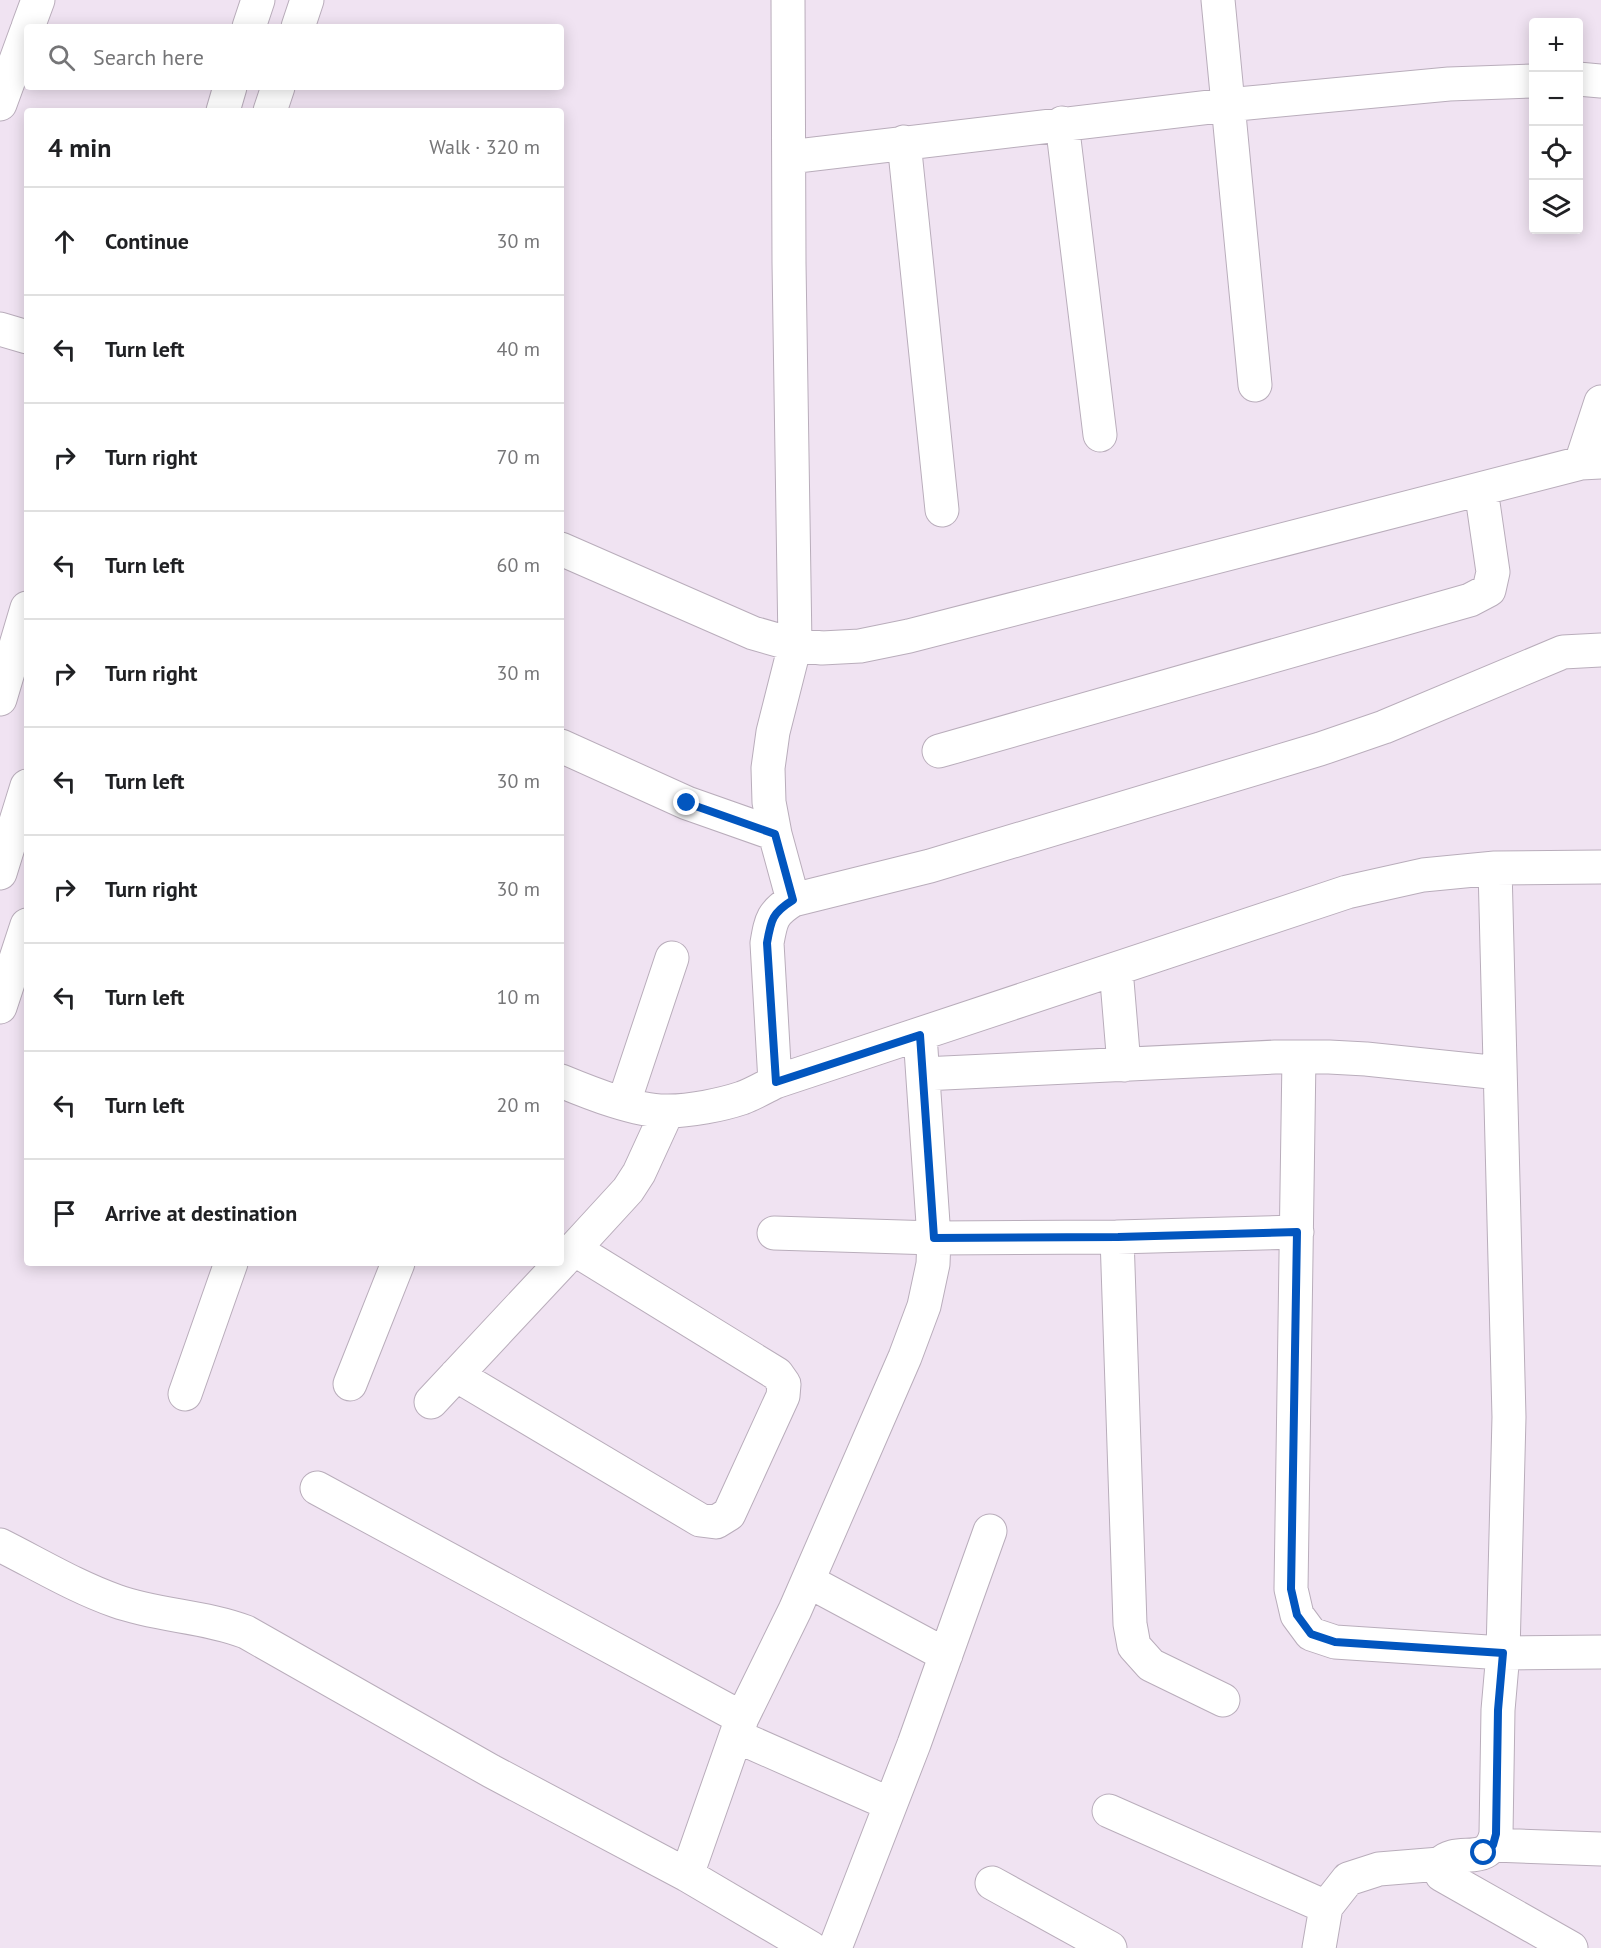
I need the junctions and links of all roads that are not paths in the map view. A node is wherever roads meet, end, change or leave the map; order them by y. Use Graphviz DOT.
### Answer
graph roads {
  1 [pos="38,0"];
  2 [pos="258,0"];
  3 [pos="307,0"];
  4 [pos="788,0"];
  5 [pos="1218,0"];
  6 [pos="29,24"];
  7 [pos="250,24"];
  8 [pos="299,24"];
  9 [pos="24,39"];
  10 [pos="1583,79"];
  11 [pos="1529,81"];
  12 [pos="1601,81"];
  13 [pos="229,90"];
  14 [pos="277,90"];
  15 [pos="0,104"];
  16 [pos="1227,105"];
  17 [pos="224,108"];
  18 [pos="271,108"];
  19 [pos="1062,123"];
  20 [pos="904,142"];
  21 [pos="789,157"];
  22 [pos="0,329"];
  23 [pos="24,336"];
  24 [pos="1255,385"];
  25 [pos="1601,402"];
  26 [pos="1100,435"];
  27 [pos="1591,462"];
  28 [pos="1480,489"];
  29 [pos="942,510"];
  30 [pos="564,550"];
  31 [pos="24,618"];
  32 [pos="795,645"];
  33 [pos="1601,650"];
  34 [pos="0,699"];
  35 [pos="564,747"];
  36 [pos="939,751"];
  37 [pos="24,796"];
  38 [pos="775,834"];
  39 [pos="1601,867"];
  40 [pos="1495,868"];
  41 [pos="0,873"];
  42 [pos="793,900"];
  43 [pos="24,935"];
  44 [pos="672,958"];
  45 [pos="1116,969"];
  46 [pos="0,1007"];
  47 [pos="920,1035"];
  48 [pos="1299,1057"];
  49 [pos="1124,1065"];
  50 [pos="1500,1073"];
  51 [pos="923,1074"];
  52 [pos="564,1082"];
  53 [pos="776,1082"];
  54 [pos="624,1102"];
  55 [pos="668,1112"];
  56 [pos="1297,1232"];
  57 [pos="774,1233"];
  58 [pos="1118,1237"];
  59 [pos="934,1238"];
  60 [pos="565,1258"];
  61 [pos="230,1266"];
  62 [pos="397,1266"];
  63 [pos="558,1266"];
  64 [pos="456,1375"];
  65 [pos="350,1384"];
  66 [pos="185,1394"];
  67 [pos="431,1402"];
  68 [pos="317,1488"];
  69 [pos="990,1530"];
  70 [pos="0,1545"];
  71 [pos="808,1581"];
  72 [pos="1601,1652"];
  73 [pos="1503,1653"];
  74 [pos="946,1655"];
  75 [pos="1223,1700"];
  76 [pos="739,1727"];
  77 [pos="890,1804"];
  78 [pos="1109,1810"];
  79 [pos="1493,1845"];
  80 [pos="1601,1849"];
  81 [pos="1440,1864"];
  82 [pos="687,1875"];
  83 [pos="992,1883"];
  84 [pos="1326,1907"];
  85 [pos="811,1948"];
  86 [pos="835,1948"];
  87 [pos="1110,1948"];
  88 [pos="1319,1948"];
  89 [pos="1571,1948"];
  1 -- 6 [label="street"];
  2 -- 7 [label="street"];
  3 -- 8 [label="street"];
  4 -- 21 [label="street"];
  5 -- 16 [label="street"];
  9 -- 15 [label="street"];
  10 -- 12 [label="street"];
  11 -- 16 [label="street"];
  13 -- 17 [label="street"];
  14 -- 18 [label="street"];
  16 -- 19 [label="street"];
  16 -- 24 [label="street"];
  19 -- 20 [label="street"];
  19 -- 26 [label="street"];
  20 -- 21 [label="street"];
  20 -- 29 [label="street"];
  21 -- 32 [label="street"];
  22 -- 23 [label="street"];
  25 -- 27 [label="street"];
  27 -- 28 [label="street"];
  28 -- 32 [label="street"];
  28 -- 36 [label="street"];
  30 -- 32 [label="street"];
  31 -- 34 [label="street"];
  32 -- 38 [label="street"];
  33 -- 42 [label="street"];
  35 -- 38 [label="street"];
  37 -- 41 [label="street"];
  38 -- 42 [label="street"];
  39 -- 40 [label="street"];
  40 -- 45 [label="street"];
  40 -- 50 [label="street"];
  42 -- 53 [label="street"];
  43 -- 46 [label="street"];
  44 -- 54 [label="street"];
  45 -- 47 [label="street"];
  45 -- 49 [label="street"];
  47 -- 51 [label="street"];
  47 -- 53 [label="street"];
  48 -- 49 [label="street"];
  48 -- 50 [label="street"];
  48 -- 56 [label="street"];
  49 -- 51 [label="street"];
  50 -- 73 [label="street"];
  51 -- 59 [label="street"];
  52 -- 54 [label="street"];
  53 -- 55 [label="street"];
  54 -- 55 [label="street"];
  55 -- 60 [label="street"];
  56 -- 58 [label="street"];
  56 -- 73 [label="street"];
  57 -- 59 [label="street"];
  58 -- 59 [label="street"];
  58 -- 75 [label="street"];
  59 -- 71 [label="street"];
  60 -- 64 [label="street"];
  61 -- 66 [label="street"];
  62 -- 65 [label="street"];
  63 -- 64 [label="street"];
  64 -- 67 [label="street"];
  68 -- 76 [label="street"];
  69 -- 74 [label="street"];
  70 -- 82 [label="street"];
  71 -- 74 [label="street"];
  71 -- 76 [label="street"];
  72 -- 73 [label="street"];
  73 -- 79 [label="street"];
  74 -- 77 [label="street"];
  76 -- 77 [label="street"];
  76 -- 82 [label="street"];
  77 -- 86 [label="street"];
  78 -- 84 [label="street"];
  79 -- 80 [label="street"];
  79 -- 81 [label="street"];
  81 -- 84 [label="street"];
  81 -- 89 [label="street"];
  82 -- 85 [label="street"];
  83 -- 87 [label="street"];
  84 -- 88 [label="street"];
}
